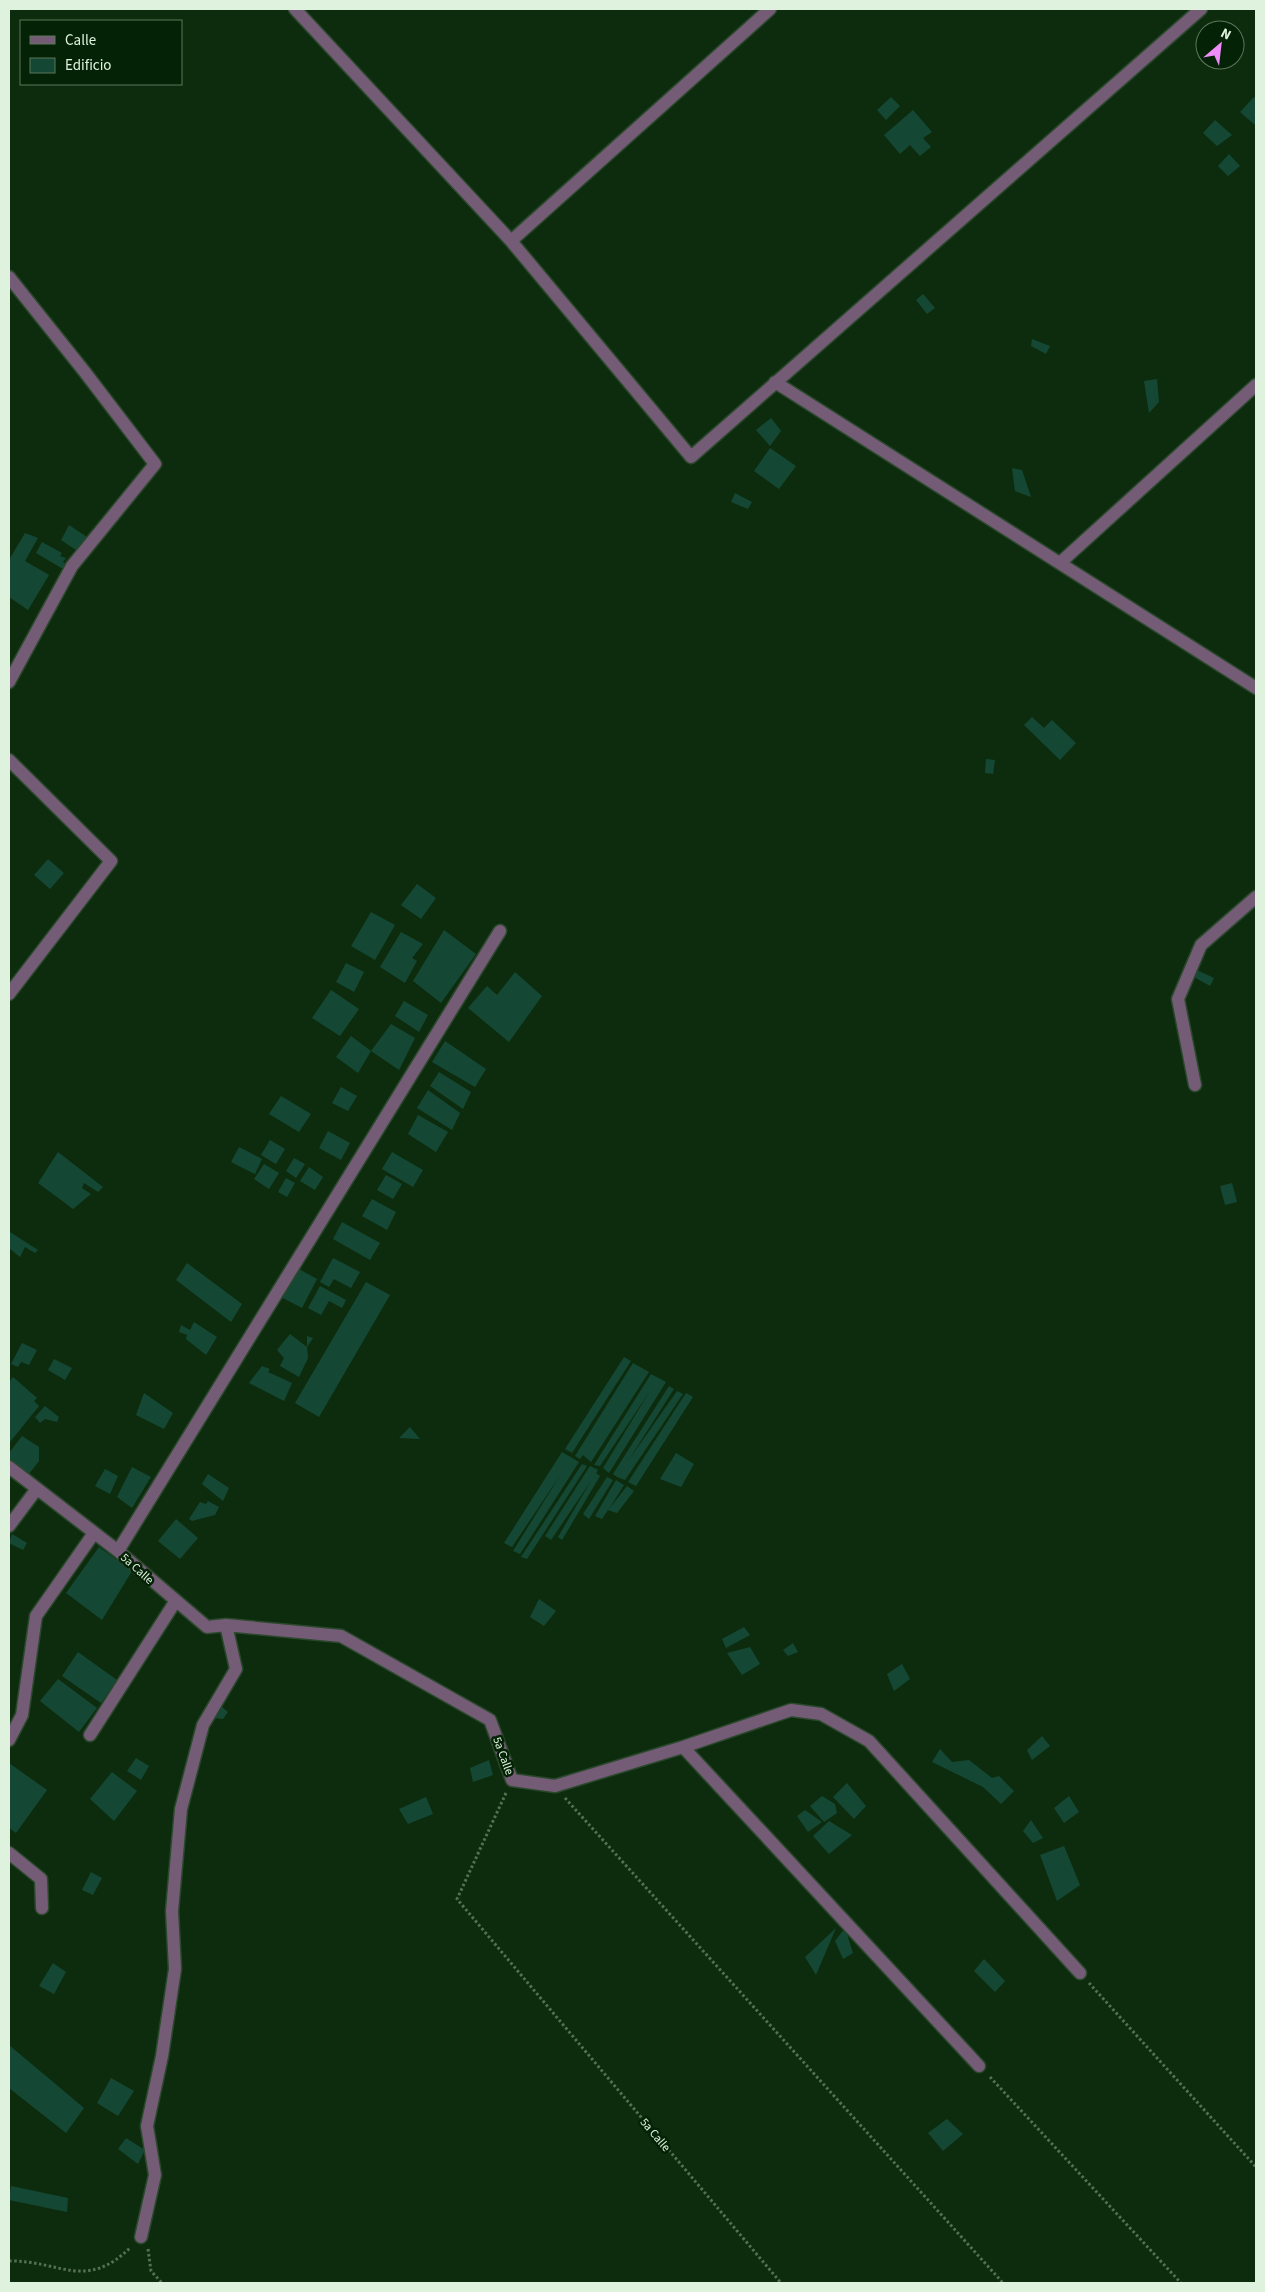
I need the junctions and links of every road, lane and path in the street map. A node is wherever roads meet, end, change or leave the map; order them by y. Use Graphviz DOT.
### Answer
graph roads {
  1 [pos="295,9"];
  2 [pos="770,9"];
  3 [pos="1201,9"];
  4 [pos="511,241"];
  5 [pos="9,277"];
  6 [pos="775,382"];
  7 [pos="1256,385"];
  8 [pos="1061,562"];
  9 [pos="9,682"];
  10 [pos="1256,688"];
  11 [pos="9,760"];
  12 [pos="1256,897"];
  13 [pos="500,931"];
  14 [pos="9,994"];
  15 [pos="1195,1085"];
  16 [pos="9,1466"];
  17 [pos="36,1490"];
  18 [pos="9,1526"];
  19 [pos="94,1533"];
  20 [pos="118,1551"];
  21 [pos="175,1602"];
  22 [pos="226,1625"];
  23 [pos="90,1735"];
  24 [pos="9,1740"];
  25 [pos="682,1747"];
  26 [pos="512,1780"];
  27 [pos="555,1786"];
  28 [pos="9,1853"];
  29 [pos="42,1908"];
  30 [pos="1080,1973"];
  31 [pos="979,2066"];
  32 [pos="1256,2168"];
  33 [pos="142,2237"];
  34 [pos="9,2261"];
  35 [pos="162,2283"];
  36 [pos="781,2283"];
  37 [pos="1003,2283"];
  38 [pos="1182,2283"];
  1 -- 4 [label="street"];
  2 -- 4 [label="street"];
  3 -- 6 [label="street"];
  4 -- 6 [label="street"];
  5 -- 9 [label="street"];
  6 -- 8 [label="street"];
  7 -- 8 [label="street"];
  8 -- 10 [label="street"];
  11 -- 14 [label="street"];
  12 -- 15 [label="street"];
  13 -- 20 [label="street"];
  16 -- 17 [label="street, 5a Calle"];
  17 -- 18 [label="street"];
  17 -- 19 [label="street, 5a Calle"];
  19 -- 20 [label="street, 5a Calle"];
  19 -- 24 [label="street"];
  20 -- 21 [label="street, 5a Calle"];
  21 -- 22 [label="street, 5a Calle"];
  21 -- 23 [label="street"];
  22 -- 26 [label="street, 5a Calle"];
  22 -- 33 [label="street"];
  25 -- 27 [label="street"];
  25 -- 30 [label="street"];
  25 -- 31 [label="street"];
  26 -- 27 [label="street"];
  26 -- 36 [label="path, 5a Calle"];
  27 -- 37 [label="path"];
  28 -- 29 [label="street"];
  30 -- 32 [label="path"];
  31 -- 38 [label="path"];
  33 -- 34 [label="path"];
  33 -- 35 [label="path"];
}
